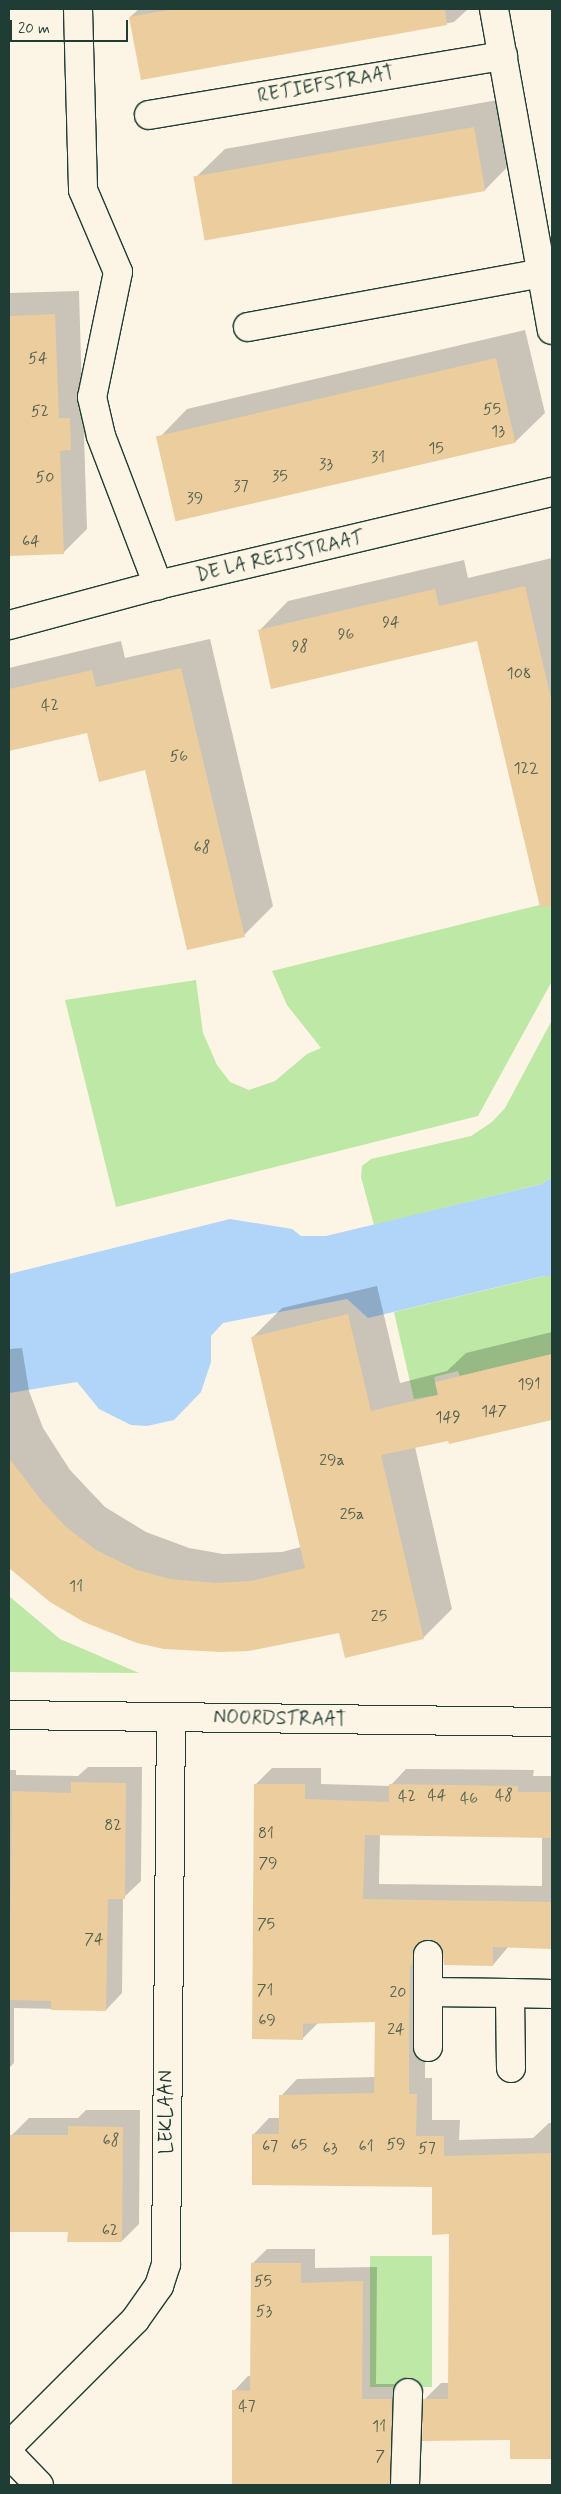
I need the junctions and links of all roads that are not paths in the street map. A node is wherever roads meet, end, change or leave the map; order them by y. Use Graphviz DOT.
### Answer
graph roads {
  1 [pos="78,9"];
  2 [pos="494,9"];
  3 [pos="503,56"];
  4 [pos="149,115"];
  5 [pos="542,273"];
  6 [pos="248,327"];
  7 [pos="552,330"];
  8 [pos="552,492"];
  9 [pos="158,585"];
  10 [pos="9,625"];
  11 [pos="9,1715"];
  12 [pos="171,1718"];
  13 [pos="552,1722"];
  14 [pos="428,1955"];
  15 [pos="428,1992"];
  16 [pos="510,1993"];
  17 [pos="552,1994"];
  18 [pos="428,2047"];
  19 [pos="511,2068"];
  20 [pos="408,2393"];
  21 [pos="9,2446"];
  22 [pos="9,2454"];
  23 [pos="39,2485"];
  24 [pos="405,2485"];
  1 -- 9 [label="street"];
  2 -- 3 [label="street"];
  3 -- 4 [label="street, RETIEFSTRAAT"];
  3 -- 5 [label="street"];
  5 -- 6 [label="street"];
  5 -- 7 [label="street"];
  8 -- 9 [label="street, DE LA REIJSTRAAT"];
  9 -- 10 [label="street, DE LA REIJSTRAAT"];
  11 -- 12 [label="street, NOORDSTRAAT"];
  12 -- 13 [label="street, NOORDSTRAAT"];
  12 -- 21 [label="street, LEKLAAN"];
  14 -- 15 [label="street"];
  15 -- 16 [label="street"];
  15 -- 18 [label="street"];
  16 -- 17 [label="street"];
  16 -- 19 [label="street"];
  20 -- 24 [label="street"];
  22 -- 23 [label="street"];
}
